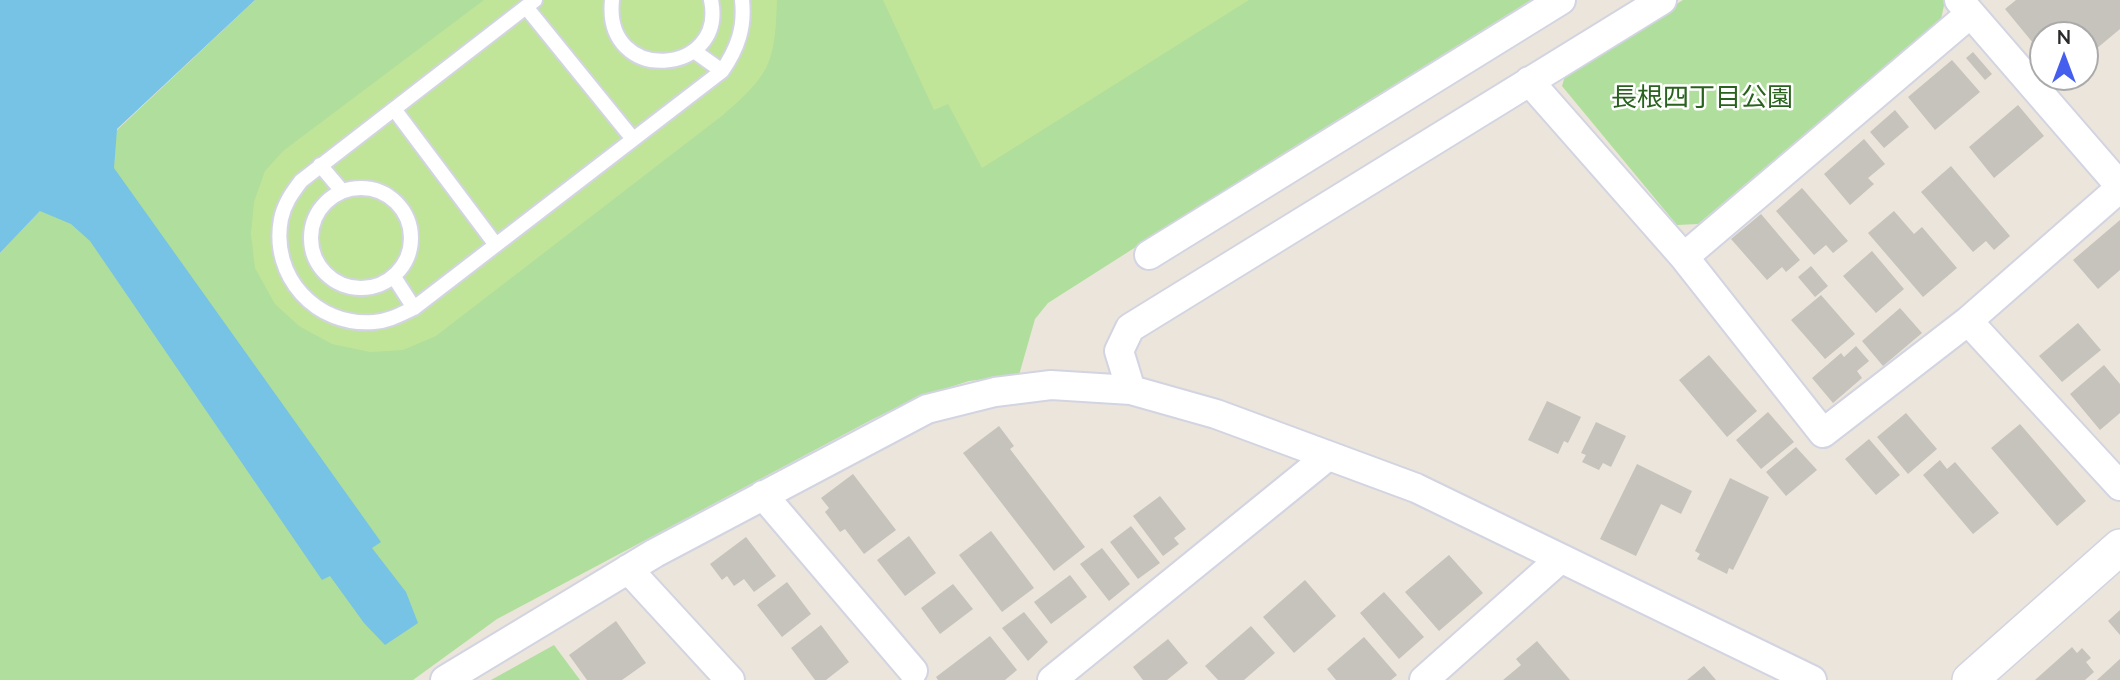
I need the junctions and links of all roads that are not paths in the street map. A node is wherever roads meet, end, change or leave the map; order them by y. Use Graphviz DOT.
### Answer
graph roads {
  1 [pos="612,0"];
  2 [pos="710,0"];
  3 [pos="741,0"];
  4 [pos="1561,0"];
  5 [pos="1662,0"];
  6 [pos="531,3"];
  7 [pos="1964,7"];
  8 [pos="694,51"];
  9 [pos="722,71"];
  10 [pos="1529,81"];
  11 [pos="394,109"];
  12 [pos="633,139"];
  13 [pos="320,165"];
  14 [pos="2120,187"];
  15 [pos="342,191"];
  16 [pos="496,245"];
  17 [pos="1149,255"];
  18 [pos="1684,257"];
  19 [pos="394,277"];
  20 [pos="414,307"];
  21 [pos="1968,321"];
  22 [pos="1131,390"];
  23 [pos="1328,456"];
  24 [pos="2120,486"];
  25 [pos="763,495"];
  26 [pos="2120,547"];
  27 [pos="1560,559"];
  28 [pos="628,569"];
  29 [pos="913,671"];
  30 [pos="444,680"];
  31 [pos="730,680"];
  32 [pos="1052,680"];
  33 [pos="1423,680"];
  34 [pos="1812,680"];
  35 [pos="1970,680"];
  1 -- 8 [label="lane"];
  2 -- 8 [label="lane"];
  3 -- 9 [label="lane"];
  4 -- 17 [label="street"];
  5 -- 10 [label="street"];
  6 -- 11 [label="lane"];
  6 -- 12 [label="lane"];
  7 -- 14 [label="street"];
  7 -- 18 [label="street"];
  8 -- 9 [label="lane"];
  9 -- 12 [label="lane"];
  10 -- 18 [label="street"];
  10 -- 22 [label="street"];
  11 -- 13 [label="lane"];
  11 -- 16 [label="lane"];
  12 -- 16 [label="lane"];
  13 -- 15 [label="lane"];
  13 -- 20 [label="lane"];
  14 -- 21 [label="street"];
  15 -- 19 [label="lane"];
  15 -- 19 [label="lane"];
  16 -- 20 [label="lane"];
  18 -- 21 [label="street"];
  19 -- 20 [label="lane"];
  21 -- 24 [label="street"];
  22 -- 23 [label="street"];
  22 -- 25 [label="street"];
  23 -- 27 [label="street"];
  23 -- 32 [label="street"];
  25 -- 28 [label="street"];
  25 -- 29 [label="street"];
  26 -- 35 [label="street"];
  27 -- 33 [label="street"];
  27 -- 34 [label="street"];
  28 -- 30 [label="street"];
  28 -- 31 [label="street"];
}
